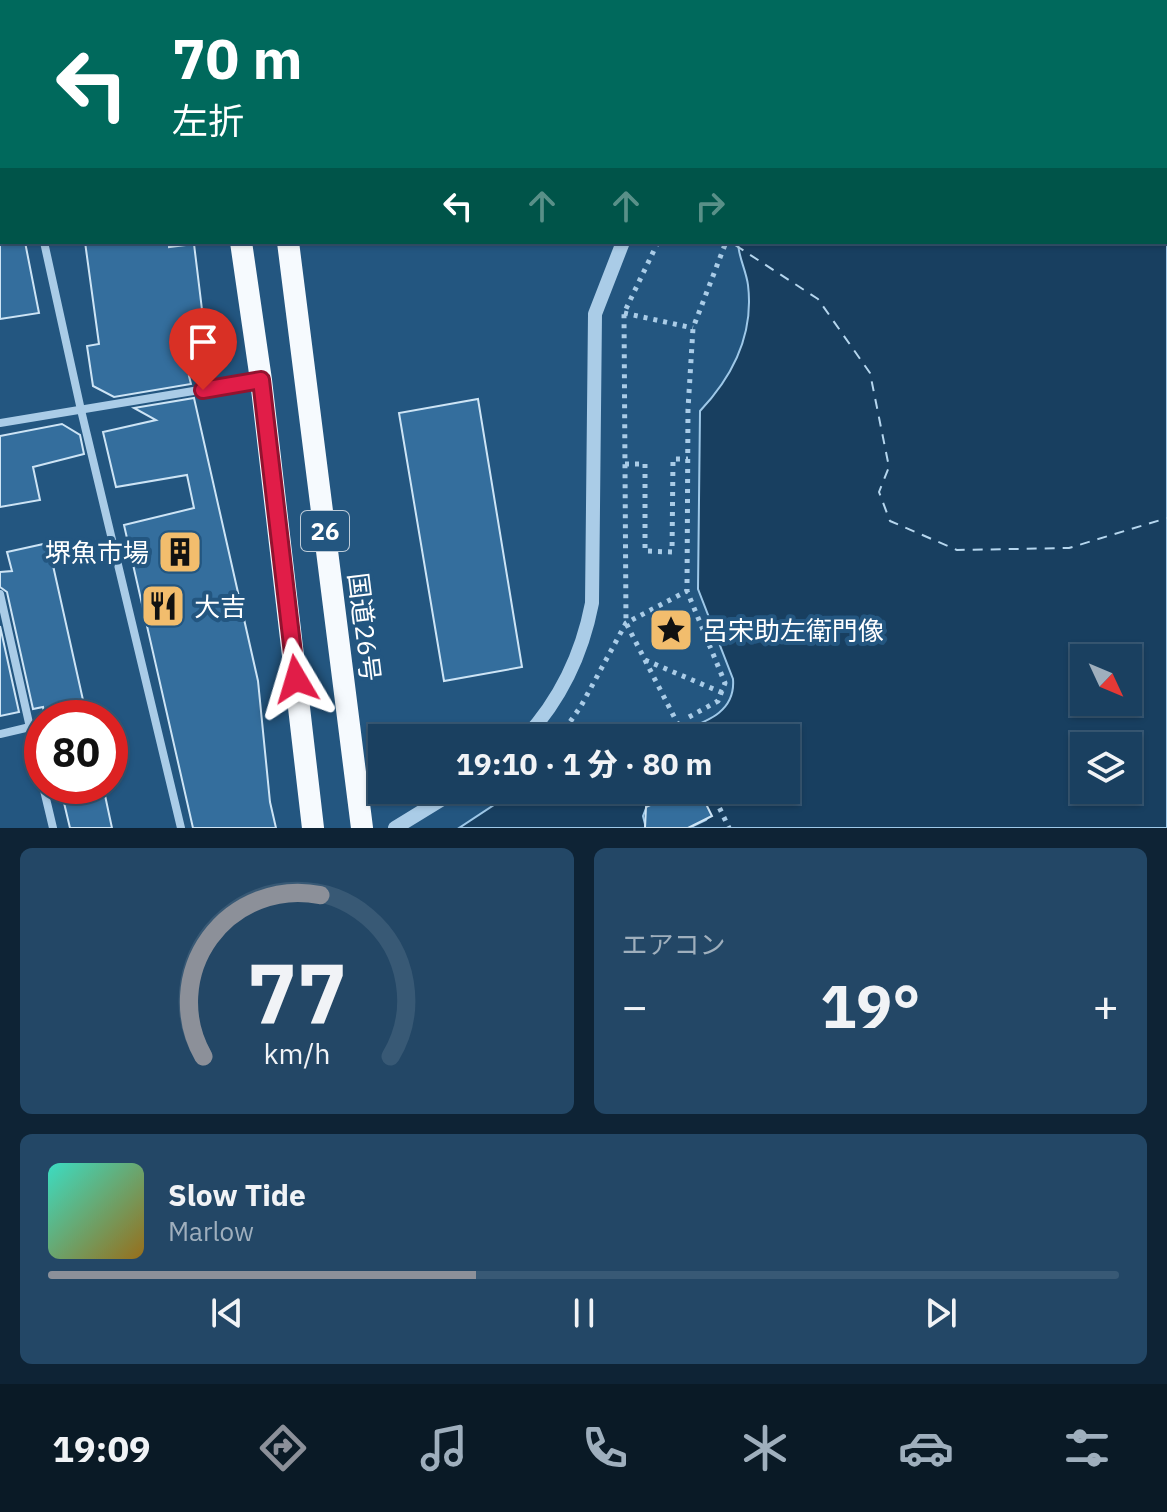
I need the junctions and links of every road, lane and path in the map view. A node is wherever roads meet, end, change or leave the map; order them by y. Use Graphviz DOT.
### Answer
graph roads {
  1 [pos="44,244"];
  2 [pos="241,244"];
  3 [pos="288,244"];
  4 [pos="622,244"];
  5 [pos="657,244"];
  6 [pos="725,244"];
  7 [pos="624,313"];
  8 [pos="693,328"];
  9 [pos="261,380"];
  10 [pos="81,410"];
  11 [pos="0,423"];
  12 [pos="688,459"];
  13 [pos="625,464"];
  14 [pos="687,591"];
  15 [pos="0,594"];
  16 [pos="626,623"];
  17 [pos="644,659"];
  18 [pos="723,693"];
  19 [pos="24,700"];
  20 [pos="689,717"];
  21 [pos="536,724"];
  22 [pos="569,724"];
  23 [pos="678,724"];
  24 [pos="24,728"];
  25 [pos="0,734"];
  26 [pos="48,804"];
  27 [pos="434,804"];
  28 [pos="718,804"];
  29 [pos="362,824"];
  30 [pos="53,828"];
  31 [pos="181,828"];
  32 [pos="313,828"];
  33 [pos="395,828"];
  34 [pos="729,828"];
  1 -- 10 [label="street"];
  2 -- 9 [label="highway, 26"];
  3 -- 29 [label="highway, 国道26号 / 26"];
  4 -- 21 [label="street"];
  5 -- 7 [label="path"];
  6 -- 8 [label="path"];
  7 -- 8 [label="path"];
  7 -- 13 [label="path"];
  8 -- 12 [label="path"];
  9 -- 10 [label="street"];
  9 -- 32 [label="highway, 26"];
  10 -- 11 [label="street"];
  10 -- 31 [label="street"];
  12 -- 13 [label="path"];
  12 -- 14 [label="path"];
  13 -- 16 [label="path"];
  14 -- 16 [label="path"];
  14 -- 18 [label="path"];
  15 -- 19 [label="street"];
  16 -- 17 [label="path"];
  16 -- 22 [label="path"];
  17 -- 18 [label="path"];
  17 -- 23 [label="path"];
  18 -- 20 [label="path"];
  24 -- 25 [label="street"];
  26 -- 30 [label="street"];
  27 -- 33 [label="street"];
  28 -- 34 [label="path"];
}
